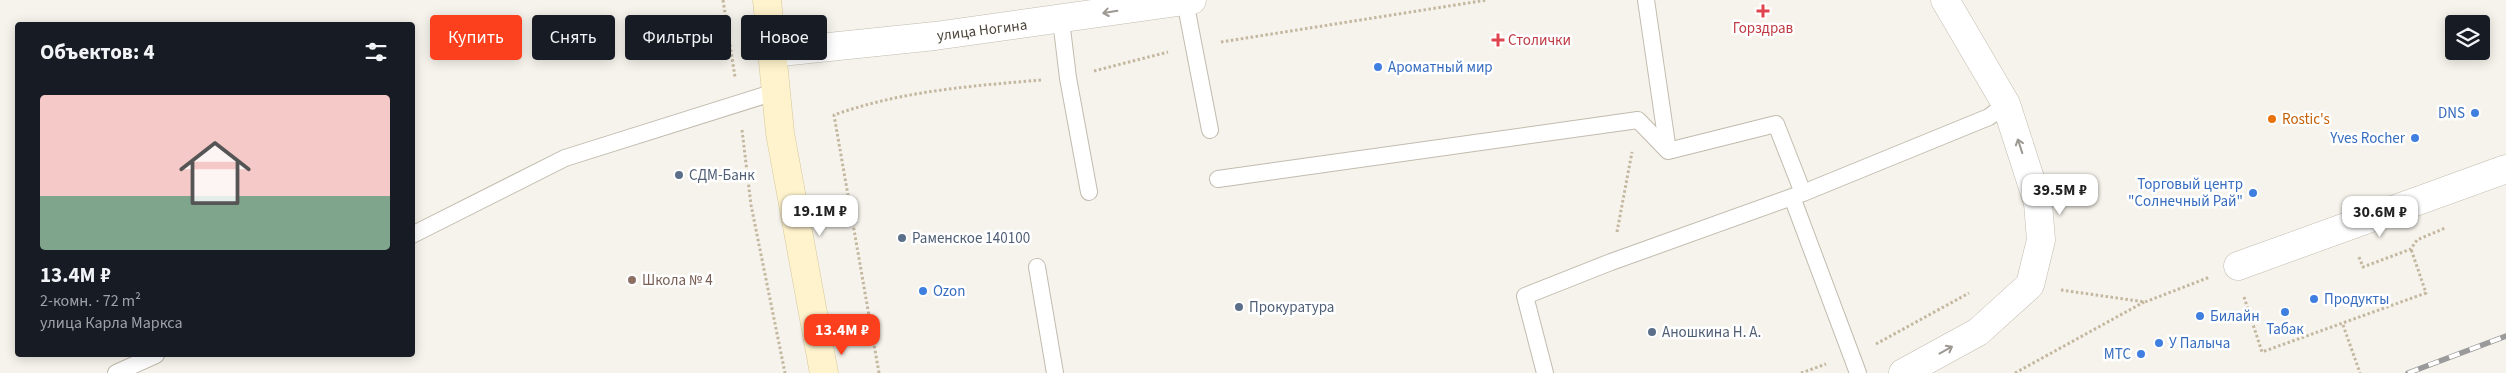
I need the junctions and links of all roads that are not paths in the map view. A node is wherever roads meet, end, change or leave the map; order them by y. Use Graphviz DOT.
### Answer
graph roads {
  1 [pos="767,0"];
  2 [pos="1646,0"];
  3 [pos="1944,0"];
  4 [pos="1189,1"];
  5 [pos="768,15"];
  6 [pos="1061,20"];
  7 [pos="827,47"];
  8 [pos="772,60"];
  9 [pos="775,92"];
  10 [pos="2006,104"];
  11 [pos="1210,130"];
  12 [pos="1668,151"];
  13 [pos="2506,169"];
  14 [pos="1218,179"];
  15 [pos="1089,192"];
  16 [pos="1798,195"];
  17 [pos="415,233"];
  18 [pos="2238,266"];
  19 [pos="1037,267"];
  20 [pos="152,357"];
  21 [pos="116,373"];
  22 [pos="824,373"];
  23 [pos="1056,373"];
  24 [pos="1545,373"];
  25 [pos="1858,373"];
  26 [pos="1903,373"];
  1 -- 5 [label="main road"];
  2 -- 12 [label="lane"];
  3 -- 10 [label="street"];
  4 -- 6 [label="street, улица Ногина, one-way"];
  4 -- 11 [label="lane"];
  6 -- 7 [label="street, улица Ногина"];
  6 -- 15 [label="lane"];
  8 -- 9 [label="main road"];
  9 -- 17 [label="lane"];
  9 -- 22 [label="main road"];
  10 -- 16 [label="lane"];
  26 -- 10 [label="street, one-way"];
  12 -- 14 [label="lane"];
  12 -- 16 [label="lane"];
  13 -- 18 [label="street"];
  16 -- 24 [label="lane"];
  16 -- 25 [label="lane"];
  19 -- 23 [label="lane"];
  20 -- 21 [label="lane"];
}
